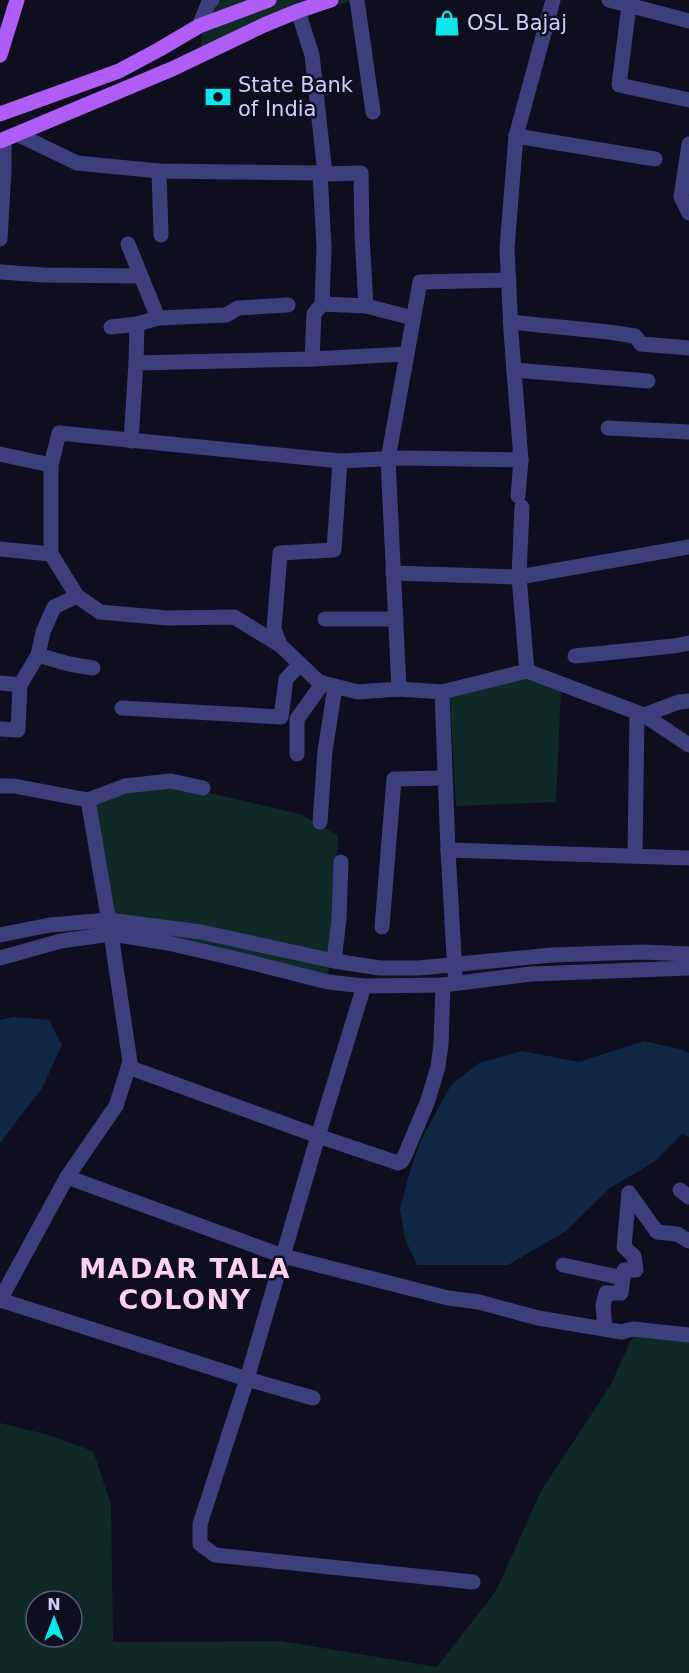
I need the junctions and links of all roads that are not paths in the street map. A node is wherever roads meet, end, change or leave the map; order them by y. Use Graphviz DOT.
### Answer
graph roads {
  1 [pos="17,0"];
  2 [pos="212,0"];
  3 [pos="269,0"];
  4 [pos="331,0"];
  5 [pos="357,0"];
  6 [pos="553,0"];
  7 [pos="609,0"];
  8 [pos="629,5"];
  9 [pos="298,10"];
  10 [pos="689,21"];
  11 [pos="199,26"];
  12 [pos="0,55"];
  13 [pos="689,100"];
  14 [pos="373,112"];
  15 [pos="0,114"];
  16 [pos="516,136"];
  17 [pos="7,138"];
  18 [pos="689,144"];
  19 [pos="655,159"];
  20 [pos="159,171"];
  21 [pos="322,174"];
  22 [pos="689,213"];
  23 [pos="161,235"];
  24 [pos="0,239"];
  25 [pos="128,244"];
  26 [pos="0,272"];
  27 [pos="140,276"];
  28 [pos="509,280"];
  29 [pos="322,304"];
  30 [pos="288,305"];
  31 [pos="366,306"];
  32 [pos="158,318"];
  33 [pos="413,318"];
  34 [pos="510,322"];
  35 [pos="137,324"];
  36 [pos="111,327"];
  37 [pos="689,348"];
  38 [pos="407,354"];
  39 [pos="312,359"];
  40 [pos="136,363"];
  41 [pos="514,370"];
  42 [pos="648,381"];
  43 [pos="608,428"];
  44 [pos="689,432"];
  45 [pos="131,441"];
  46 [pos="0,454"];
  47 [pos="388,459"];
  48 [pos="521,460"];
  49 [pos="340,461"];
  50 [pos="51,465"];
  51 [pos="689,547"];
  52 [pos="0,549"];
  53 [pos="51,554"];
  54 [pos="393,573"];
  55 [pos="519,577"];
  56 [pos="76,596"];
  57 [pos="325,619"];
  58 [pos="396,619"];
  59 [pos="689,643"];
  60 [pos="280,645"];
  61 [pos="38,655"];
  62 [pos="575,656"];
  63 [pos="300,664"];
  64 [pos="93,668"];
  65 [pos="527,670"];
  66 [pos="0,683"];
  67 [pos="20,685"];
  68 [pos="329,685"];
  69 [pos="399,689"];
  70 [pos="442,692"];
  71 [pos="689,701"];
  72 [pos="122,708"];
  73 [pos="640,714"];
  74 [pos="0,729"];
  75 [pos="689,745"];
  76 [pos="297,754"];
  77 [pos="445,778"];
  78 [pos="0,786"];
  79 [pos="203,788"];
  80 [pos="88,800"];
  81 [pos="320,822"];
  82 [pos="448,850"];
  83 [pos="635,856"];
  84 [pos="689,858"];
  85 [pos="341,862"];
  86 [pos="110,927"];
  87 [pos="382,927"];
  88 [pos="0,935"];
  89 [pos="689,954"];
  90 [pos="0,958"];
  91 [pos="334,961"];
  92 [pos="454,964"];
  93 [pos="689,968"];
  94 [pos="449,983"];
  95 [pos="364,986"];
  96 [pos="128,1067"];
  97 [pos="318,1136"];
  98 [pos="67,1177"];
  99 [pos="689,1241"];
  100 [pos="283,1256"];
  101 [pos="563,1265"];
  102 [pos="623,1278"];
  103 [pos="0,1300"];
  104 [pos="605,1329"];
  105 [pos="689,1335"];
  106 [pos="247,1379"];
  107 [pos="314,1398"];
  108 [pos="473,1582"];
  1 -- 12 [label="main road"];
  2 -- 11 [label="street"];
  3 -- 11 [label="main road"];
  4 -- 9 [label="main road"];
  5 -- 14 [label="street"];
  6 -- 16 [label="street"];
  7 -- 8 [label="street"];
  8 -- 10 [label="street"];
  8 -- 13 [label="street"];
  9 -- 17 [label="main road"];
  9 -- 21 [label="street"];
  11 -- 15 [label="main road"];
  16 -- 19 [label="street"];
  16 -- 28 [label="street"];
  17 -- 20 [label="street"];
  17 -- 24 [label="street"];
  18 -- 22 [label="street"];
  20 -- 21 [label="street"];
  20 -- 23 [label="street"];
  21 -- 29 [label="street"];
  21 -- 31 [label="street"];
  25 -- 27 [label="street"];
  26 -- 27 [label="street"];
  27 -- 32 [label="street"];
  28 -- 33 [label="street"];
  28 -- 34 [label="street"];
  29 -- 31 [label="street"];
  29 -- 39 [label="street"];
  30 -- 32 [label="street"];
  31 -- 33 [label="street"];
  32 -- 35 [label="street"];
  33 -- 38 [label="street"];
  34 -- 37 [label="street"];
  34 -- 41 [label="street"];
  35 -- 36 [label="street"];
  35 -- 40 [label="street"];
  38 -- 39 [label="street"];
  38 -- 47 [label="street"];
  39 -- 40 [label="street"];
  40 -- 45 [label="street"];
  41 -- 42 [label="street"];
  41 -- 48 [label="street"];
  43 -- 44 [label="street"];
  45 -- 49 [label="street"];
  45 -- 50 [label="street"];
  46 -- 50 [label="street"];
  47 -- 48 [label="street"];
  47 -- 49 [label="street"];
  47 -- 54 [label="street"];
  48 -- 55 [label="street"];
  49 -- 60 [label="street"];
  50 -- 53 [label="street"];
  51 -- 55 [label="street"];
  52 -- 53 [label="street"];
  53 -- 56 [label="street"];
  54 -- 55 [label="street"];
  54 -- 58 [label="street"];
  55 -- 65 [label="street"];
  56 -- 60 [label="street"];
  56 -- 61 [label="street"];
  57 -- 58 [label="street"];
  58 -- 69 [label="street"];
  59 -- 62 [label="street"];
  60 -- 63 [label="street"];
  61 -- 64 [label="street"];
  61 -- 67 [label="street"];
  63 -- 68 [label="street"];
  63 -- 72 [label="street"];
  65 -- 70 [label="street"];
  65 -- 73 [label="street"];
  66 -- 67 [label="street"];
  67 -- 74 [label="street"];
  68 -- 69 [label="street"];
  68 -- 76 [label="street"];
  68 -- 81 [label="street"];
  69 -- 70 [label="street"];
  70 -- 77 [label="street"];
  71 -- 73 [label="street"];
  73 -- 75 [label="street"];
  73 -- 83 [label="street"];
  77 -- 82 [label="street"];
  77 -- 87 [label="street"];
  78 -- 80 [label="street"];
  79 -- 80 [label="street"];
  80 -- 86 [label="street"];
  82 -- 83 [label="street"];
  82 -- 92 [label="street"];
  83 -- 84 [label="street"];
  85 -- 91 [label="street"];
  86 -- 88 [label="street"];
  86 -- 90 [label="street"];
  86 -- 91 [label="street"];
  86 -- 95 [label="street"];
  86 -- 96 [label="street"];
  89 -- 92 [label="street"];
  91 -- 92 [label="street"];
  92 -- 94 [label="street"];
  93 -- 94 [label="street"];
  94 -- 95 [label="street"];
  94 -- 97 [label="street"];
  95 -- 97 [label="street"];
  96 -- 97 [label="street"];
  96 -- 98 [label="street"];
  97 -- 100 [label="street"];
  98 -- 100 [label="street"];
  98 -- 103 [label="street"];
  99 -- 102 [label="street"];
  100 -- 104 [label="street"];
  100 -- 106 [label="street"];
  101 -- 102 [label="street"];
  102 -- 104 [label="street"];
  103 -- 106 [label="street"];
  104 -- 105 [label="street"];
  106 -- 107 [label="street"];
  106 -- 108 [label="street"];
}
